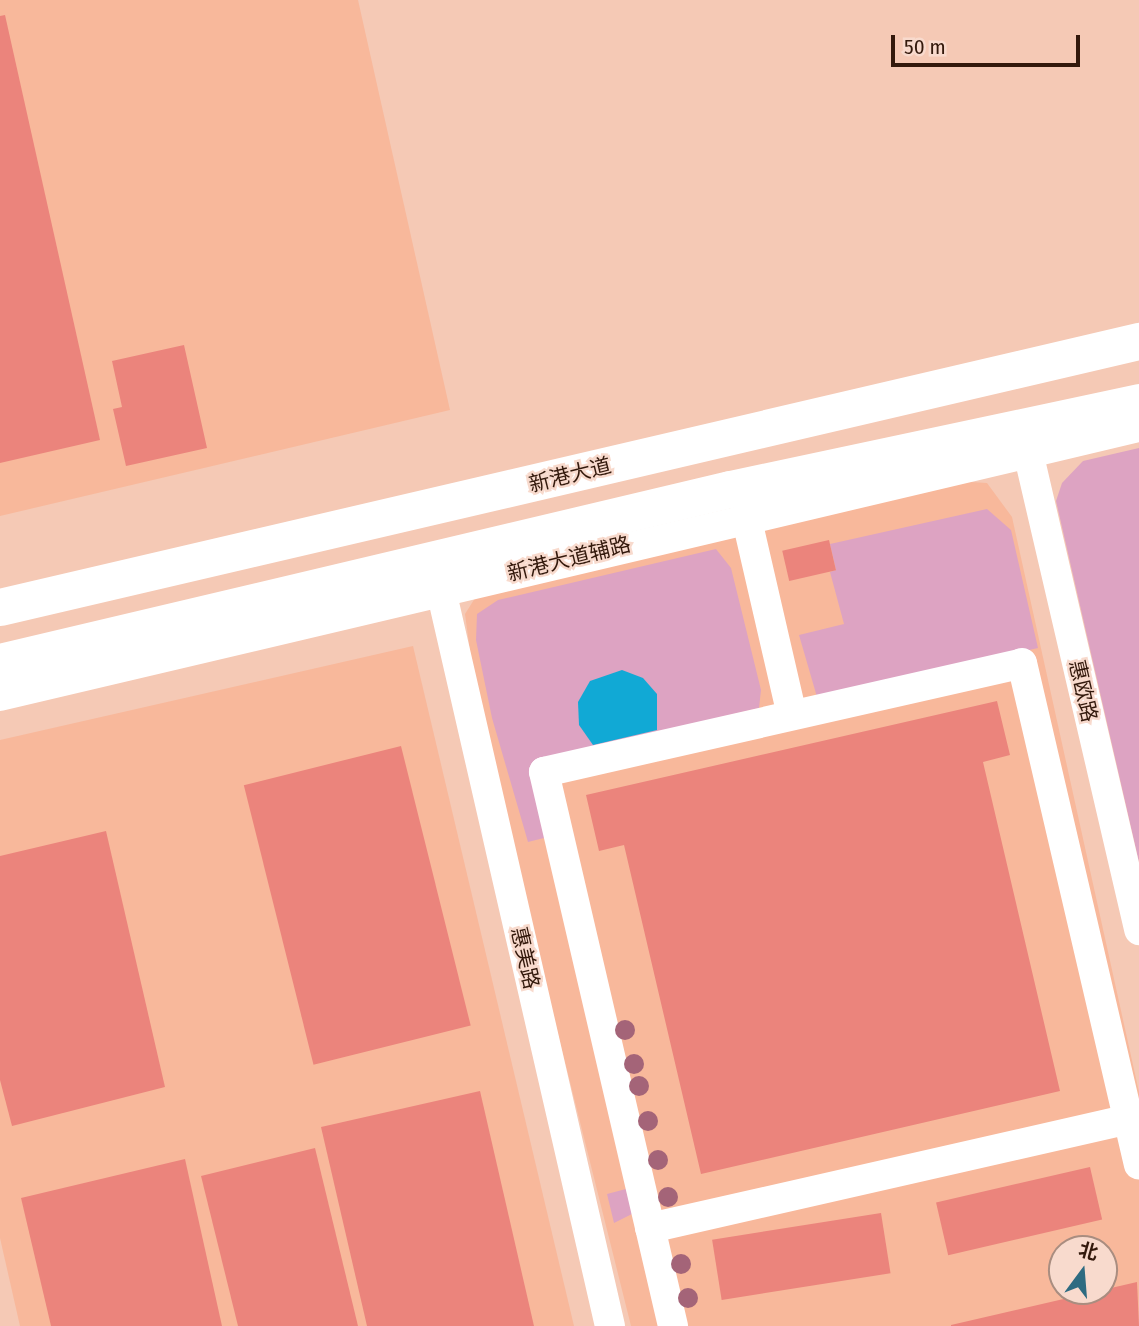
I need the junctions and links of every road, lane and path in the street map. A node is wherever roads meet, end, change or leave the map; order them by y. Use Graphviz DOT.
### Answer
graph roads {
  1 [pos="1139,341"];
  2 [pos="1139,402"];
  3 [pos="1139,427"];
  4 [pos="1028,452"];
  5 [pos="746,516"];
  6 [pos="441,590"];
  7 [pos="0,607"];
  8 [pos="0,662"];
  9 [pos="0,696"];
  10 [pos="792,715"];
  11 [pos="1139,930"];
  12 [pos="1128,1119"];
  13 [pos="1139,1165"];
  14 [pos="650,1228"];
  15 [pos="610,1326"];
  16 [pos="673,1326"];
  1 -- 7 [label="main road, 新港大道"];
  2 -- 8 [label="main road"];
  3 -- 4 [label="street, 新港大道辅路"];
  4 -- 5 [label="street, 新港大道辅路"];
  4 -- 11 [label="street, 惠欧路"];
  5 -- 6 [label="street, 新港大道辅路"];
  5 -- 10 [label="street"];
  6 -- 9 [label="street, 新港大道辅路"];
  6 -- 15 [label="street, 惠美路"];
  10 -- 12 [label="street"];
  10 -- 14 [label="street"];
  12 -- 13 [label="street"];
  12 -- 14 [label="street"];
  14 -- 16 [label="street"];
}
